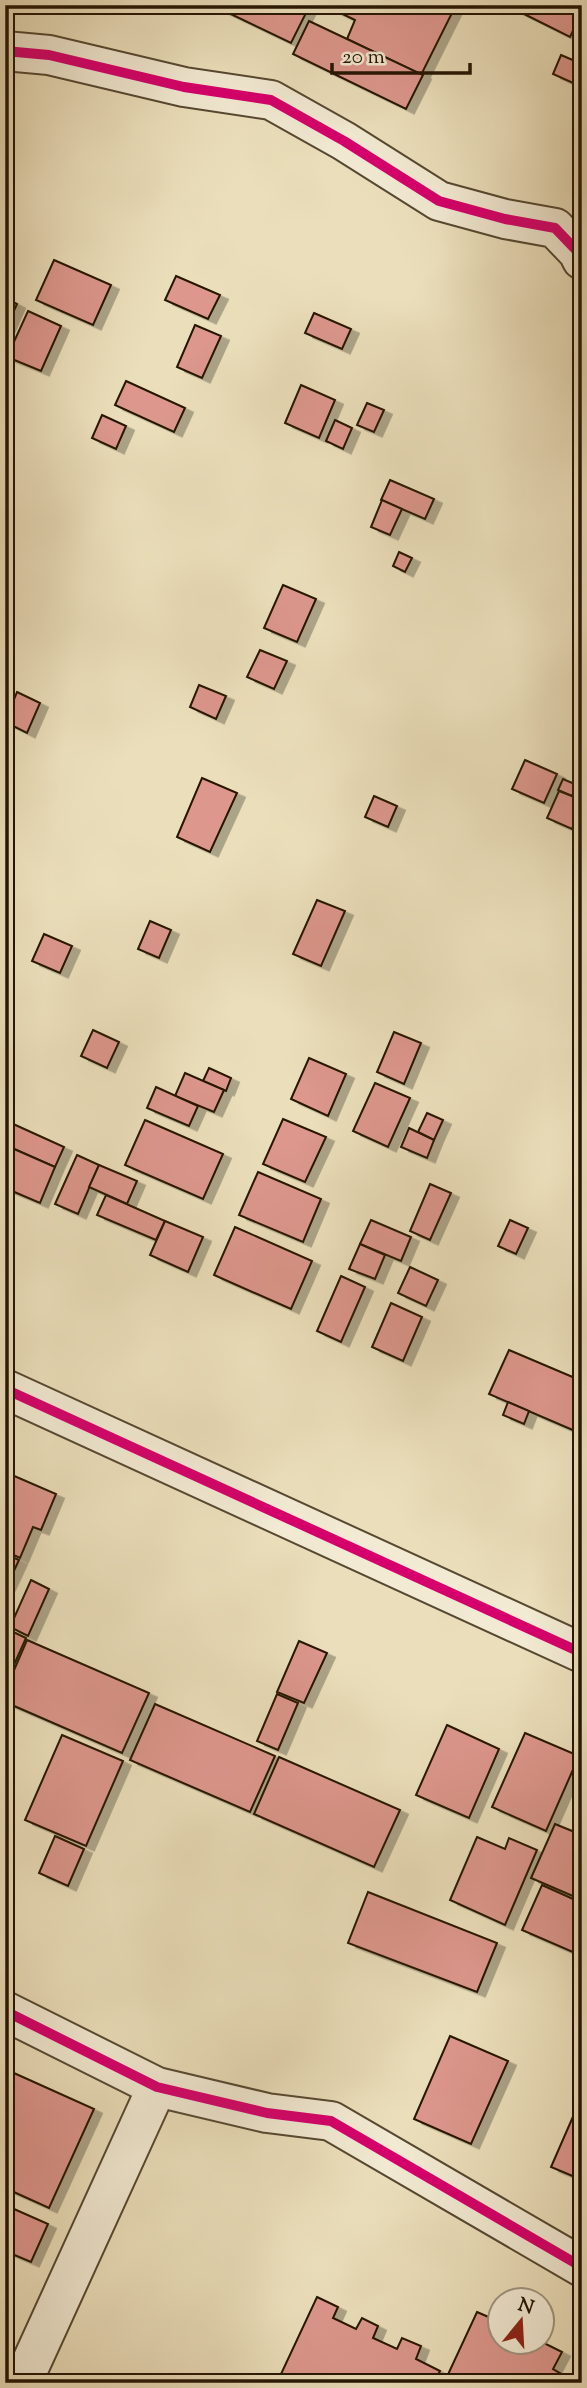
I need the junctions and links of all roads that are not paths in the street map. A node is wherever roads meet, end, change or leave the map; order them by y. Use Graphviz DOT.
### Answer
graph roads {
  1 [pos="5,51"];
  2 [pos="582,260"];
  3 [pos="5,1389"];
  4 [pos="582,1653"];
  5 [pos="5,2011"];
  6 [pos="157,2087"];
  7 [pos="582,2267"];
  8 [pos="22,2383"];
  1 -- 2 [label="street"];
  3 -- 4 [label="street"];
  5 -- 6 [label="street"];
  6 -- 7 [label="street"];
  6 -- 8 [label="street"];
}
